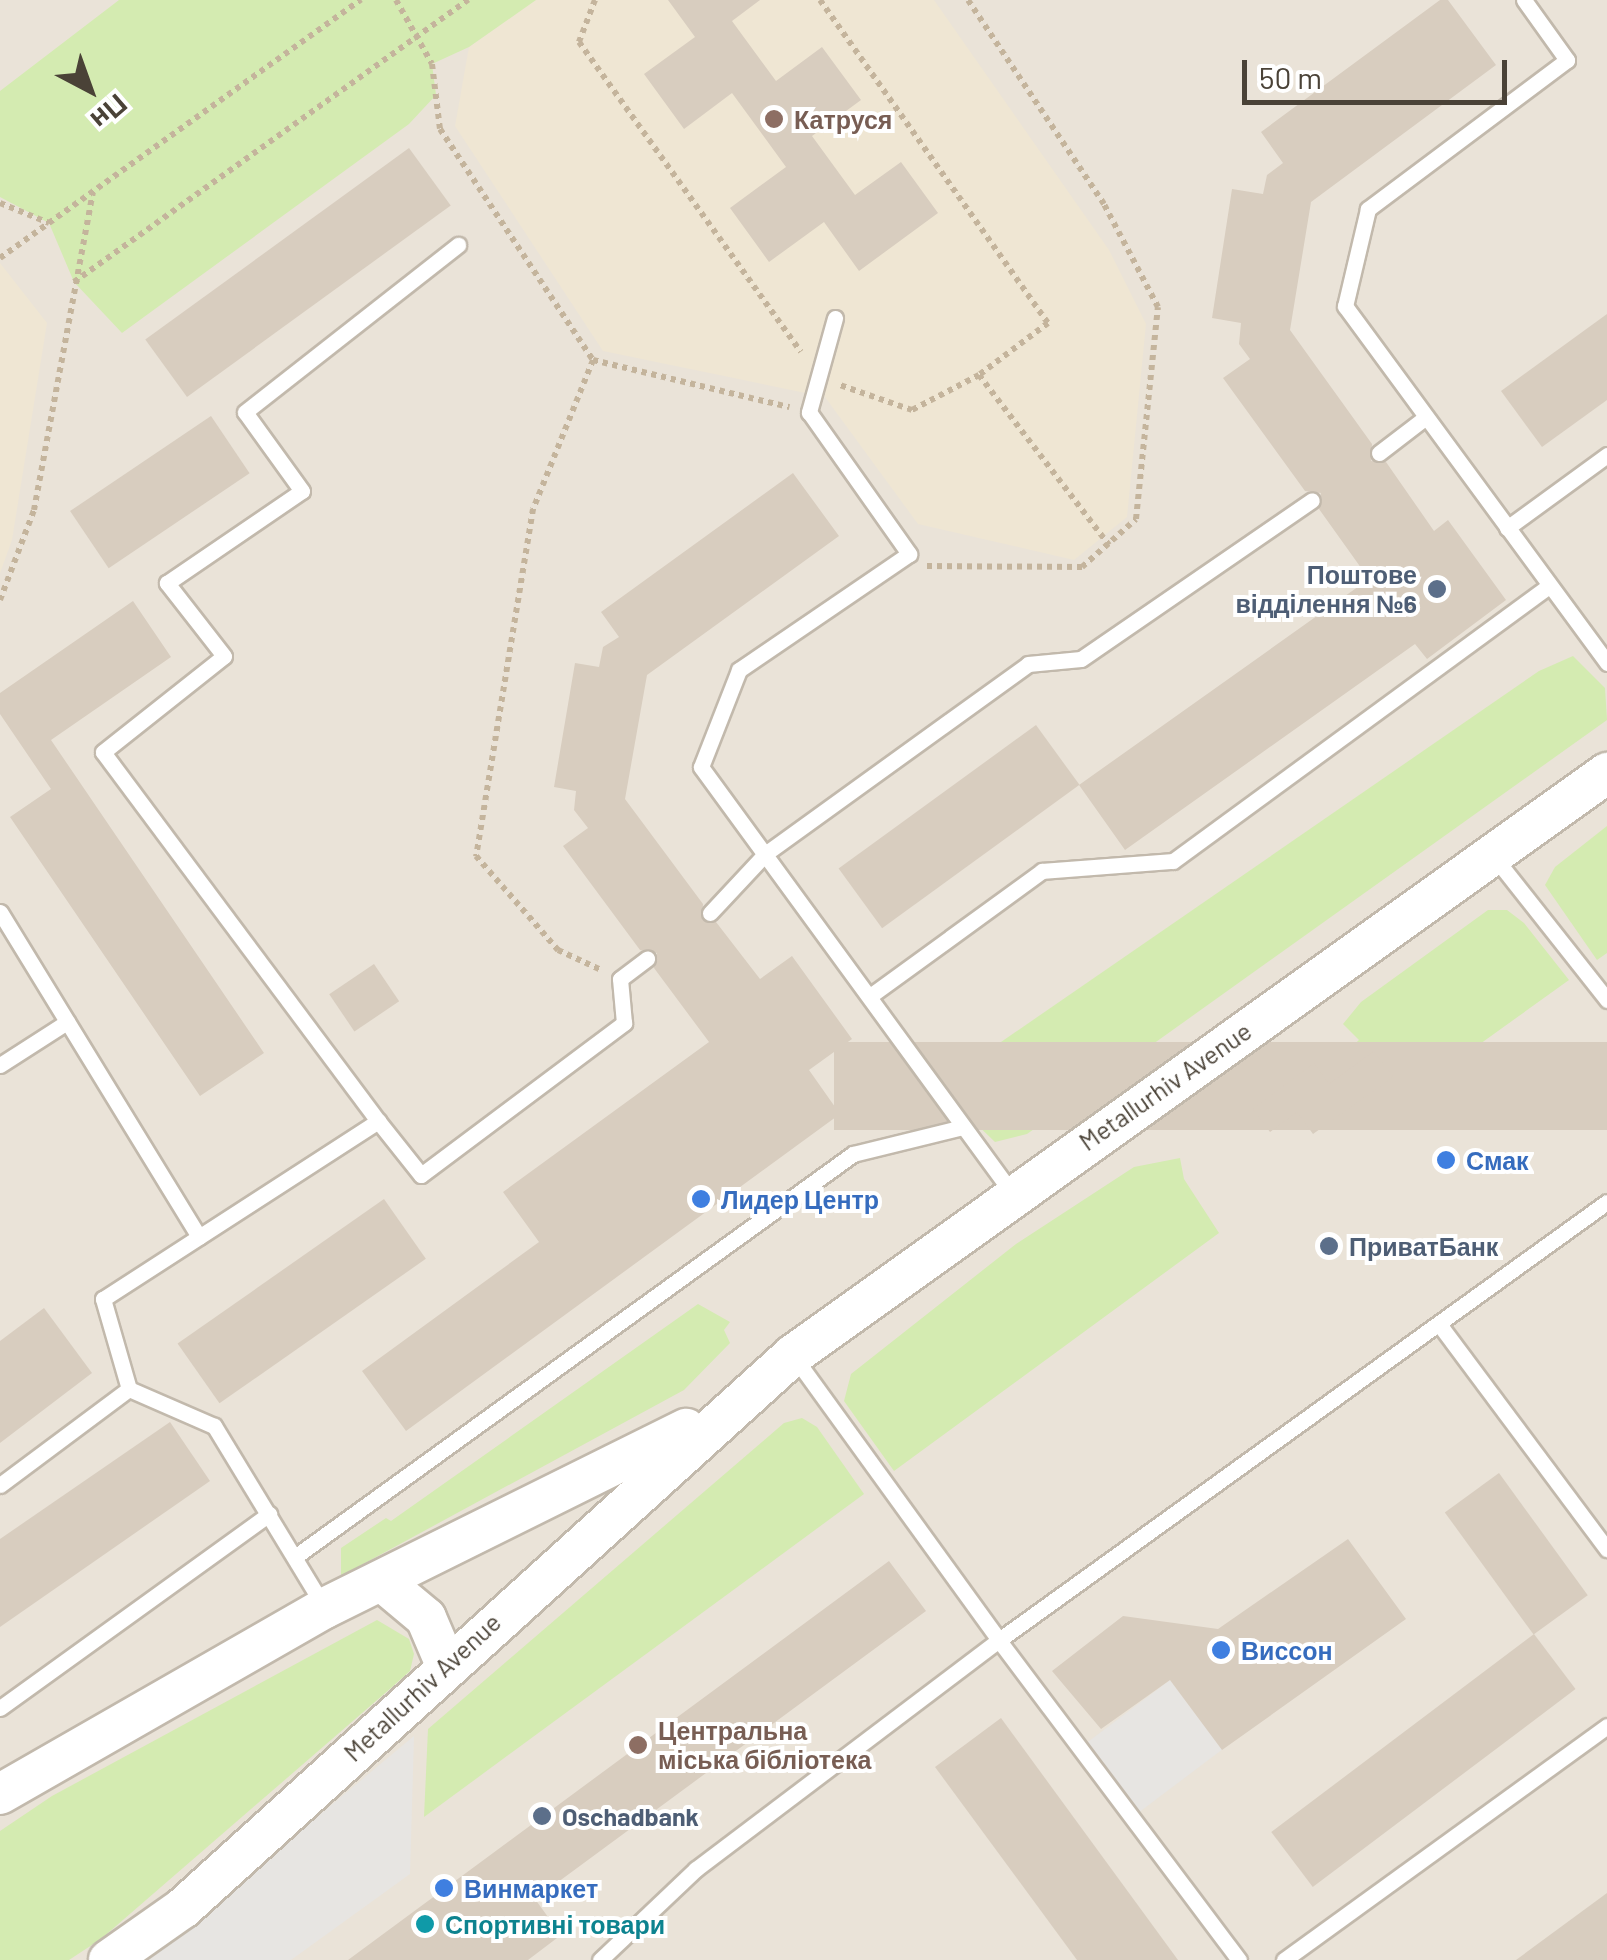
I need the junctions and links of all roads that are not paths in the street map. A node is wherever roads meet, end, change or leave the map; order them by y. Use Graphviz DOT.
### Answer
graph roads {
  1 [pos="1524,0"];
  2 [pos="458,245"];
  3 [pos="835,318"];
  4 [pos="1426,417"];
  5 [pos="1379,453"];
  6 [pos="1607,456"];
  7 [pos="1312,500"];
  8 [pos="1507,528"];
  9 [pos="1549,586"];
  10 [pos="1607,663"];
  11 [pos="1607,773"];
  12 [pos="764,854"];
  13 [pos="1492,854"];
  14 [pos="0,912"];
  15 [pos="710,913"];
  16 [pos="647,960"];
  17 [pos="870,996"];
  18 [pos="1607,1000"];
  19 [pos="67,1022"];
  20 [pos="0,1065"];
  21 [pos="378,1122"];
  22 [pos="963,1127"];
  23 [pos="1012,1194"];
  24 [pos="1607,1202"];
  25 [pos="199,1237"];
  26 [pos="1439,1324"];
  27 [pos="793,1355"];
  28 [pos="129,1390"];
  29 [pos="730,1407"];
  30 [pos="0,1485"];
  31 [pos="269,1514"];
  32 [pos="1607,1550"];
  33 [pos="296,1556"];
  34 [pos="383,1582"];
  35 [pos="325,1608"];
  36 [pos="999,1640"];
  37 [pos="446,1665"];
  38 [pos="0,1708"];
  39 [pos="1607,1726"];
  40 [pos="0,1794"];
  41 [pos="109,1960"];
  42 [pos="600,1960"];
  43 [pos="1239,1960"];
  44 [pos="1284,1960"];
  1 -- 4 [label="lane"];
  2 -- 21 [label="lane"];
  3 -- 12 [label="lane"];
  4 -- 5 [label="lane"];
  4 -- 8 [label="lane"];
  6 -- 8 [label="lane"];
  7 -- 12 [label="lane"];
  8 -- 9 [label="lane"];
  9 -- 10 [label="lane"];
  9 -- 17 [label="lane"];
  11 -- 13 [label="street, Metallurhiv Avenue"];
  12 -- 15 [label="lane"];
  12 -- 17 [label="lane"];
  13 -- 18 [label="lane"];
  13 -- 23 [label="street, Metallurhiv Avenue"];
  14 -- 19 [label="lane"];
  16 -- 21 [label="lane"];
  17 -- 22 [label="lane"];
  19 -- 20 [label="lane"];
  19 -- 25 [label="lane"];
  21 -- 25 [label="lane"];
  22 -- 23 [label="lane"];
  22 -- 33 [label="lane"];
  23 -- 27 [label="street, Metallurhiv Avenue"];
  24 -- 26 [label="lane"];
  25 -- 28 [label="lane"];
  26 -- 32 [label="lane"];
  26 -- 36 [label="lane"];
  27 -- 29 [label="street, Metallurhiv Avenue"];
  27 -- 36 [label="lane"];
  28 -- 30 [label="lane"];
  28 -- 31 [label="lane"];
  29 -- 34 [label="street, Metallurhiv Avenue"];
  29 -- 37 [label="street, Metallurhiv Avenue"];
  31 -- 33 [label="lane"];
  31 -- 38 [label="lane"];
  33 -- 35 [label="lane"];
  34 -- 35 [label="street, Metallurhiv Avenue"];
  34 -- 37 [label="street"];
  35 -- 40 [label="street, Metallurhiv Avenue"];
  36 -- 42 [label="lane"];
  36 -- 43 [label="lane"];
  37 -- 41 [label="street, Metallurhiv Avenue"];
  39 -- 44 [label="lane"];
}
